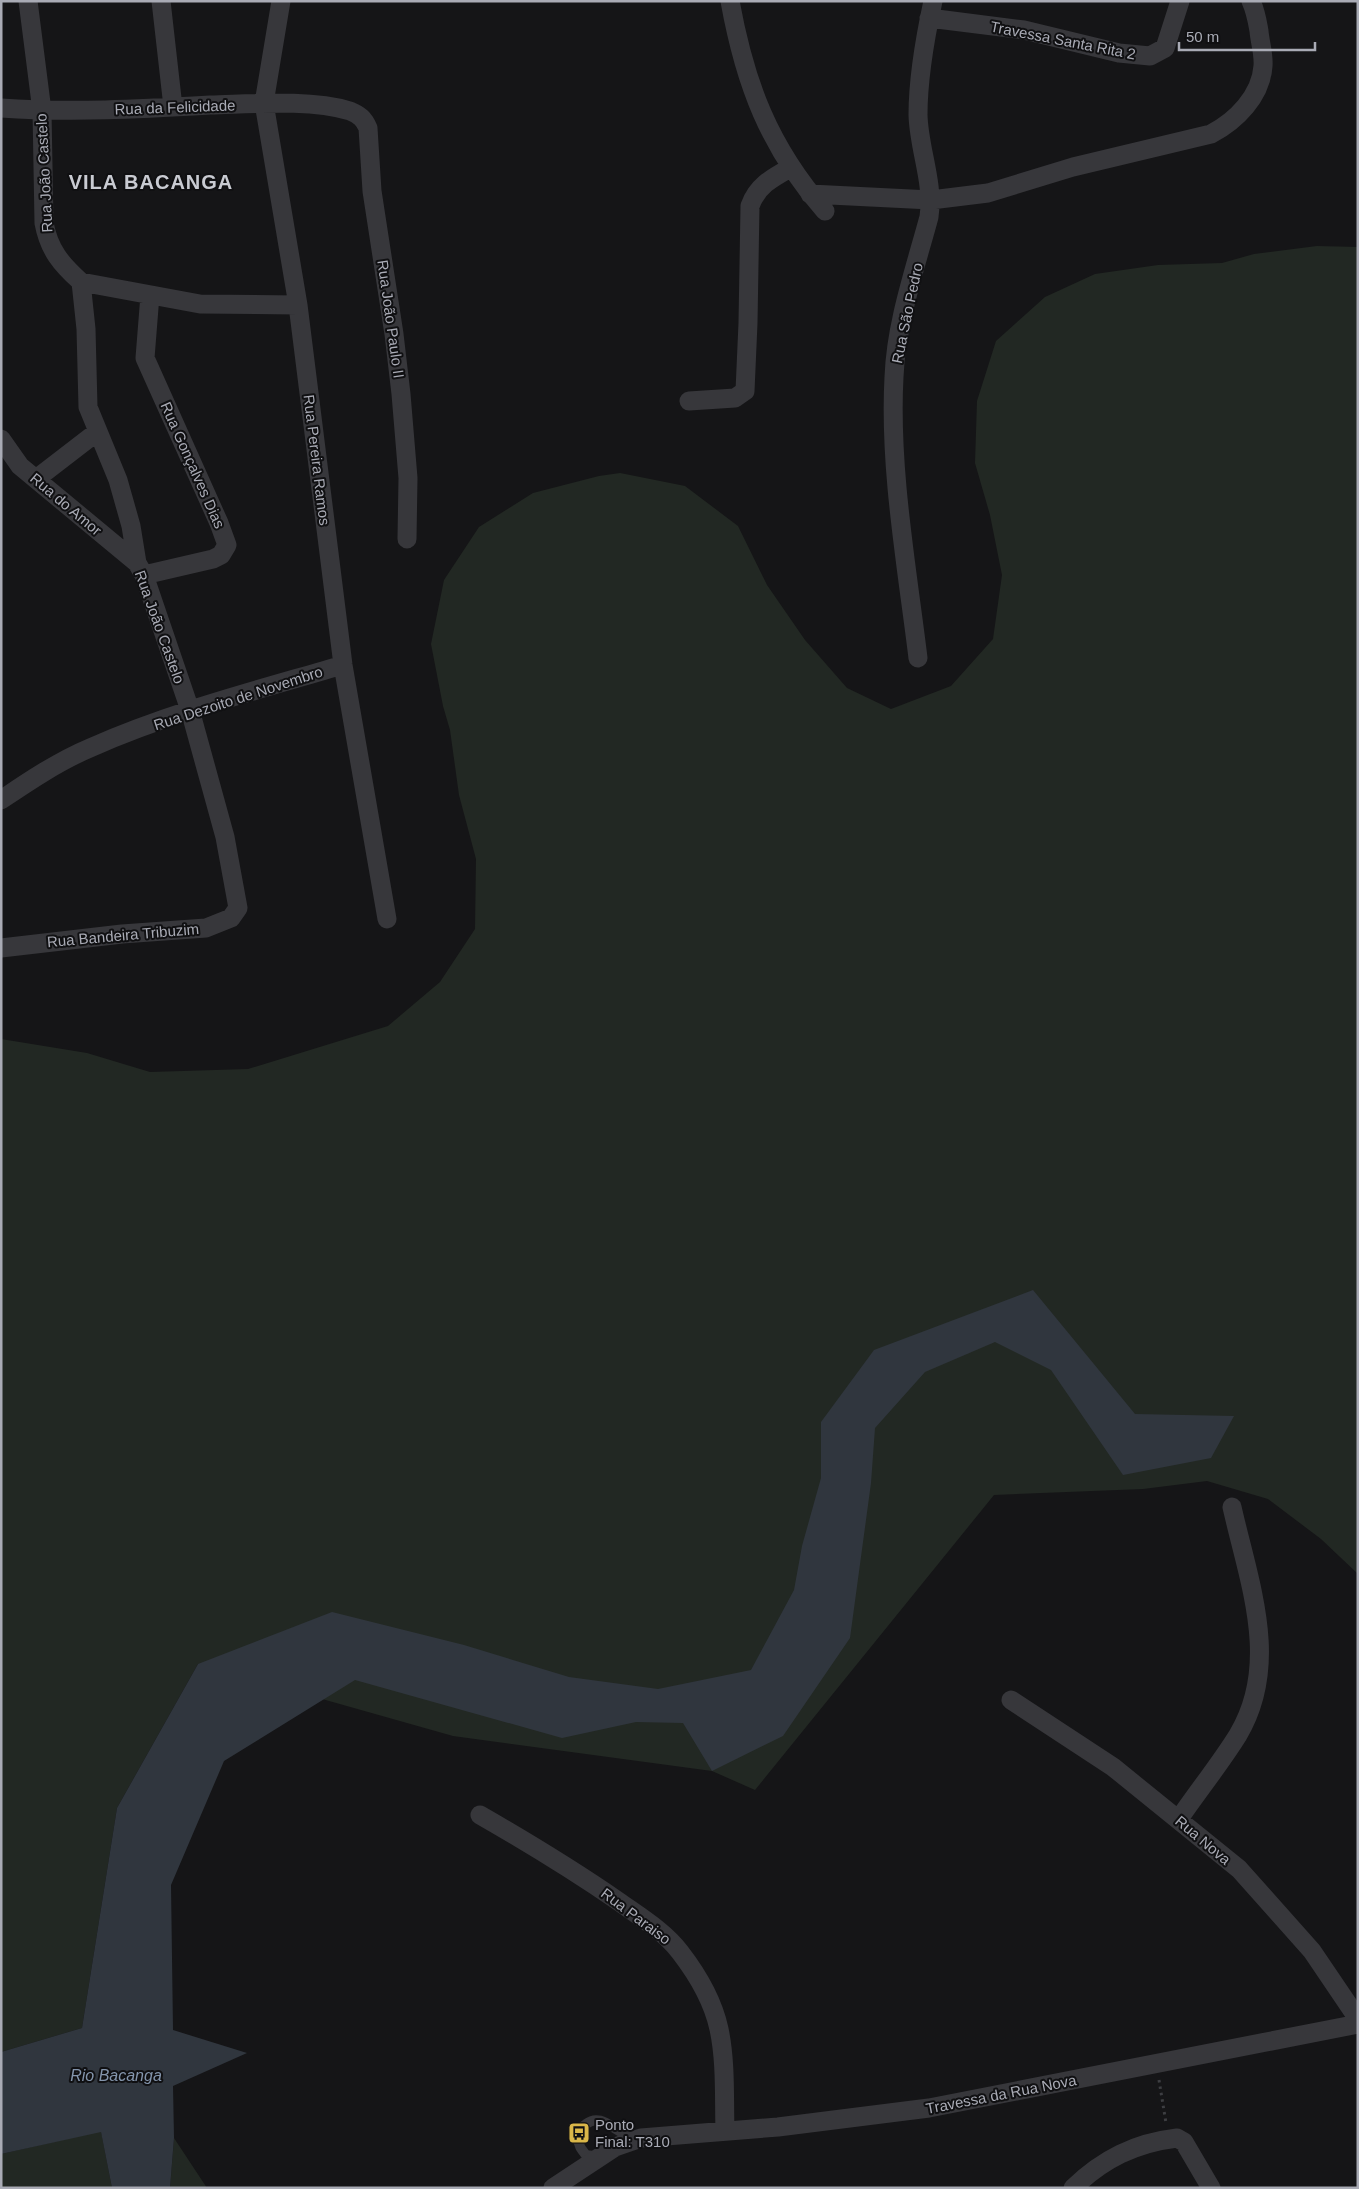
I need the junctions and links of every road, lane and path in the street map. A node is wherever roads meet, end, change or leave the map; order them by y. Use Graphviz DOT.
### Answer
graph roads {
  1 [pos="28,1"];
  2 [pos="161,1"];
  3 [pos="281,1"];
  4 [pos="730,1"];
  5 [pos="1180,1"];
  6 [pos="1251,1"];
  7 [pos="931,10"];
  8 [pos="264,103"];
  9 [pos="173,107"];
  10 [pos="1,108"];
  11 [pos="42,111"];
  12 [pos="349,111"];
  13 [pos="790,168"];
  14 [pos="810,194"];
  15 [pos="931,200"];
  16 [pos="825,210"];
  17 [pos="81,282"];
  18 [pos="150,296"];
  19 [pos="298,305"];
  20 [pos="689,401"];
  21 [pos="97,432"];
  22 [pos="1,439"];
  23 [pos="36,479"];
  24 [pos="407,539"];
  25 [pos="140,569"];
  26 [pos="918,658"];
  27 [pos="342,665"];
  28 [pos="190,710"];
  29 [pos="1,800"];
  30 [pos="238,908"];
  31 [pos="387,918"];
  32 [pos="1,948"];
  33 [pos="1232,1507"];
  34 [pos="1011,1700"];
  35 [pos="480,1815"];
  36 [pos="1179,1819"];
  37 [pos="1358,2019"];
  38 [pos="1358,2024"];
  39 [pos="1157,2065"];
  40 [pos="725,2131"];
  41 [pos="641,2138"];
  42 [pos="1169,2139"];
  43 [pos="601,2157"];
  44 [pos="553,2188"];
  45 [pos="1073,2188"];
  46 [pos="1211,2188"];
  1 -- 11 [label="street, Rua João Castelo"];
  2 -- 9 [label="street"];
  3 -- 8 [label="street, Rua Pereira Ramos"];
  4 -- 13 [label="street"];
  5 -- 7 [label="street, Travessa Santa Rita 2"];
  6 -- 15 [label="street"];
  7 -- 15 [label="street, Rua São Pedro"];
  8 -- 9 [label="street, Rua da Felicidade"];
  8 -- 12 [label="street, Rua da Felicidade"];
  8 -- 19 [label="street, Rua Pereira Ramos"];
  9 -- 11 [label="street, Rua da Felicidade"];
  10 -- 11 [label="street, Rua da Felicidade"];
  11 -- 17 [label="street, Rua João Castelo"];
  12 -- 24 [label="street, Rua João Paulo II"];
  13 -- 14 [label="street"];
  13 -- 20 [label="street"];
  14 -- 15 [label="street"];
  14 -- 16 [label="street"];
  15 -- 26 [label="street, Rua São Pedro"];
  17 -- 18 [label="street"];
  17 -- 21 [label="street, Rua João Castelo"];
  18 -- 19 [label="street"];
  18 -- 25 [label="street, Rua Gonçalves Dias"];
  19 -- 27 [label="street, Rua Pereira Ramos"];
  21 -- 23 [label="street"];
  21 -- 25 [label="street, Rua João Castelo"];
  22 -- 23 [label="street, Rua do Amor"];
  23 -- 25 [label="street, Rua do Amor"];
  25 -- 28 [label="street, Rua João Castelo"];
  27 -- 28 [label="street, Rua Dezoito de Novembro"];
  27 -- 31 [label="street, Rua Pereira Ramos"];
  28 -- 29 [label="street, Rua Dezoito de Novembro"];
  28 -- 30 [label="street, Rua João Castelo"];
  30 -- 32 [label="street, Rua Bandeira Tribuzim"];
  33 -- 36 [label="street"];
  34 -- 36 [label="street, Rua Nova"];
  35 -- 40 [label="street, Rua Paraiso"];
  36 -- 37 [label="street, Rua Nova"];
  38 -- 39 [label="street, Travessa da Rua Nova"];
  39 -- 40 [label="street, Travessa da Rua Nova"];
  39 -- 42 [label="path"];
  40 -- 41 [label="street, Travessa da Rua Nova"];
  41 -- 43 [label="street, Travessa da Rua Nova"];
  41 -- 43 [label="lane, Travessa da Rua Nova"];
  42 -- 45 [label="street"];
  42 -- 46 [label="street"];
  43 -- 44 [label="street, Travessa da Rua Nova"];
}
